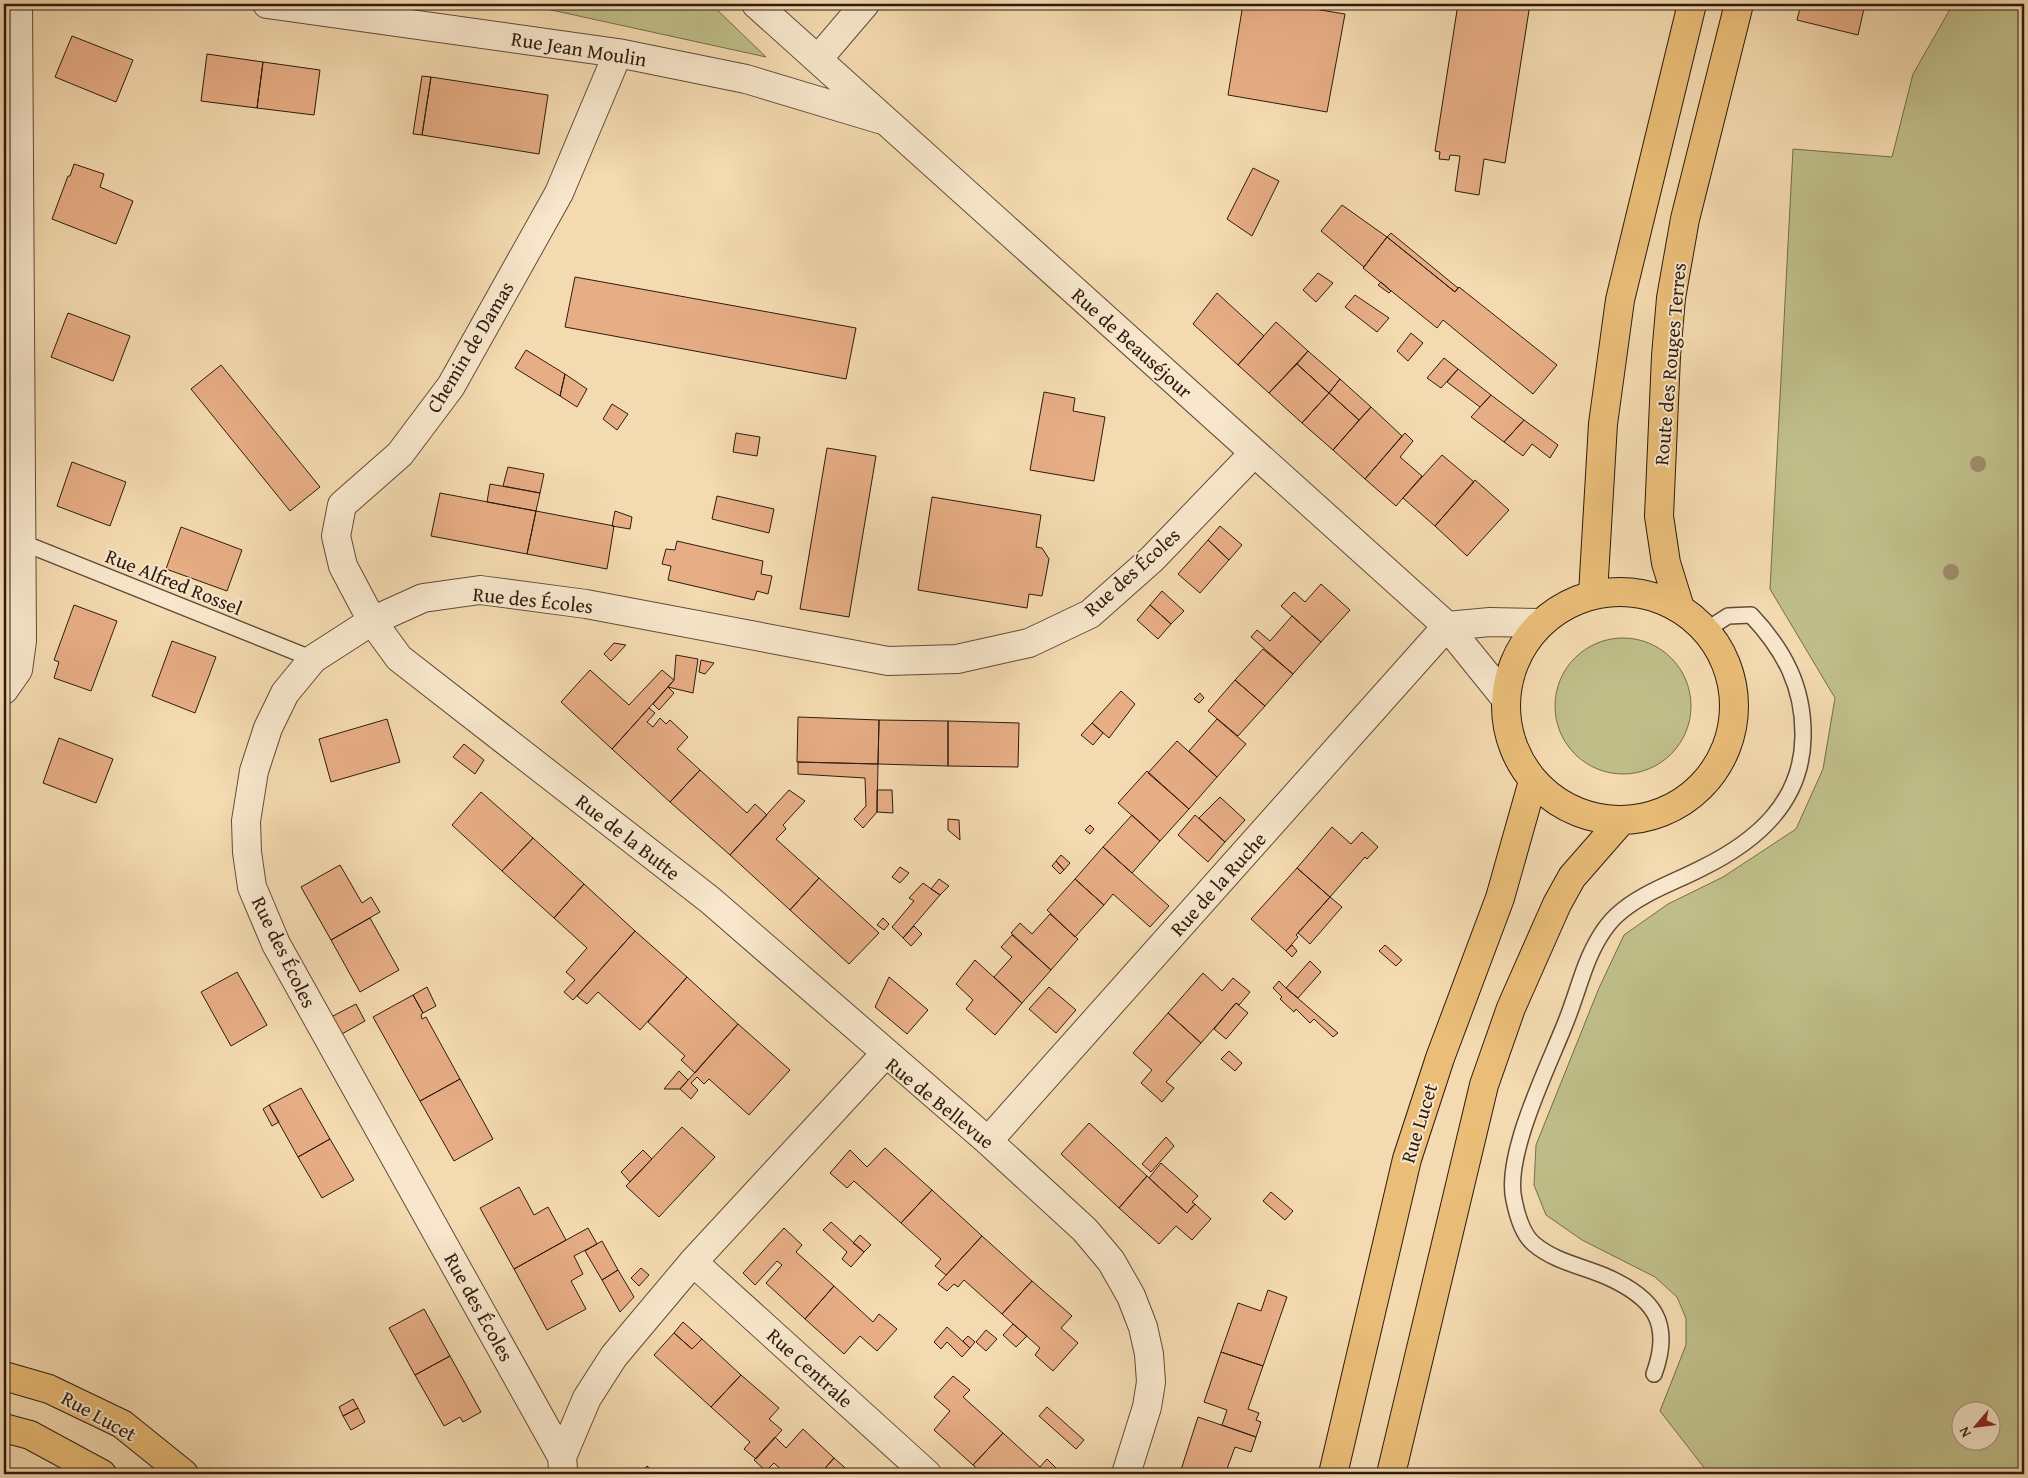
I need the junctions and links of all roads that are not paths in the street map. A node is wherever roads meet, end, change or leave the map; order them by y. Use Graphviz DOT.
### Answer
graph roads {
  1 [pos="18,4"];
  2 [pos="267,4"];
  3 [pos="756,4"];
  4 [pos="864,4"];
  5 [pos="1692,4"];
  6 [pos="1739,4"];
  7 [pos="618,53"];
  8 [pos="818,59"];
  9 [pos="885,121"];
  10 [pos="1254,453"];
  11 [pos="21,542"];
  12 [pos="1593,594"];
  13 [pos="1680,608"];
  14 [pos="372,621"];
  15 [pos="1541,623"];
  16 [pos="1447,626"];
  17 [pos="1706,630"];
  18 [pos="313,659"];
  19 [pos="4,690"];
  20 [pos="1506,699"];
  21 [pos="1533,780"];
  22 [pos="1621,821"];
  23 [pos="886,1053"];
  24 [pos="988,1141"];
  25 [pos="693,1262"];
  26 [pos="1654,1374"];
  27 [pos="4,1376"];
  28 [pos="4,1428"];
  29 [pos="563,1466"];
  30 [pos="102,1474"];
  31 [pos="184,1474"];
  32 [pos="927,1474"];
  33 [pos="1126,1474"];
  34 [pos="1334,1474"];
  35 [pos="1391,1474"];
  1 -- 11 [label="street"];
  2 -- 7 [label="street, Rue Jean Moulin"];
  3 -- 8 [label="street, Rue de Beauséjour"];
  4 -- 8 [label="street"];
  5 -- 12 [label="main road"];
  6 -- 13 [label="main road, Route des Rouges Terres"];
  7 -- 9 [label="street, Rue Jean Moulin"];
  7 -- 14 [label="street, Chemin de Damas"];
  8 -- 9 [label="street, Rue de Beauséjour"];
  9 -- 10 [label="street, Rue de Beauséjour"];
  10 -- 14 [label="street, Rue des Écoles"];
  10 -- 16 [label="street, Rue de Beauséjour"];
  11 -- 18 [label="lane, Rue Alfred Rossel"];
  11 -- 19 [label="street"];
  12 -- 13 [label="main road"];
  12 -- 15 [label="main road"];
  13 -- 17 [label="main road"];
  14 -- 18 [label="street, Rue des Écoles"];
  14 -- 23 [label="street, Rue de la Butte"];
  15 -- 16 [label="street"];
  15 -- 20 [label="main road"];
  16 -- 20 [label="street, Rue de Beauséjour"];
  16 -- 24 [label="street, Rue de la Ruche"];
  17 -- 22 [label="main road"];
  17 -- 26 [label="lane"];
  18 -- 29 [label="street, Rue des Écoles"];
  20 -- 21 [label="main road"];
  21 -- 22 [label="main road"];
  21 -- 34 [label="main road, Rue Lucet"];
  22 -- 35 [label="main road"];
  23 -- 24 [label="street, Rue de Bellevue"];
  23 -- 25 [label="street, Rue de Bellevue"];
  24 -- 33 [label="street, Rue de Bellevue"];
  25 -- 29 [label="street, Rue de Bellevue"];
  25 -- 32 [label="street, Rue Centrale"];
  27 -- 31 [label="main road, Rue Lucet"];
  28 -- 30 [label="main road"];
}
